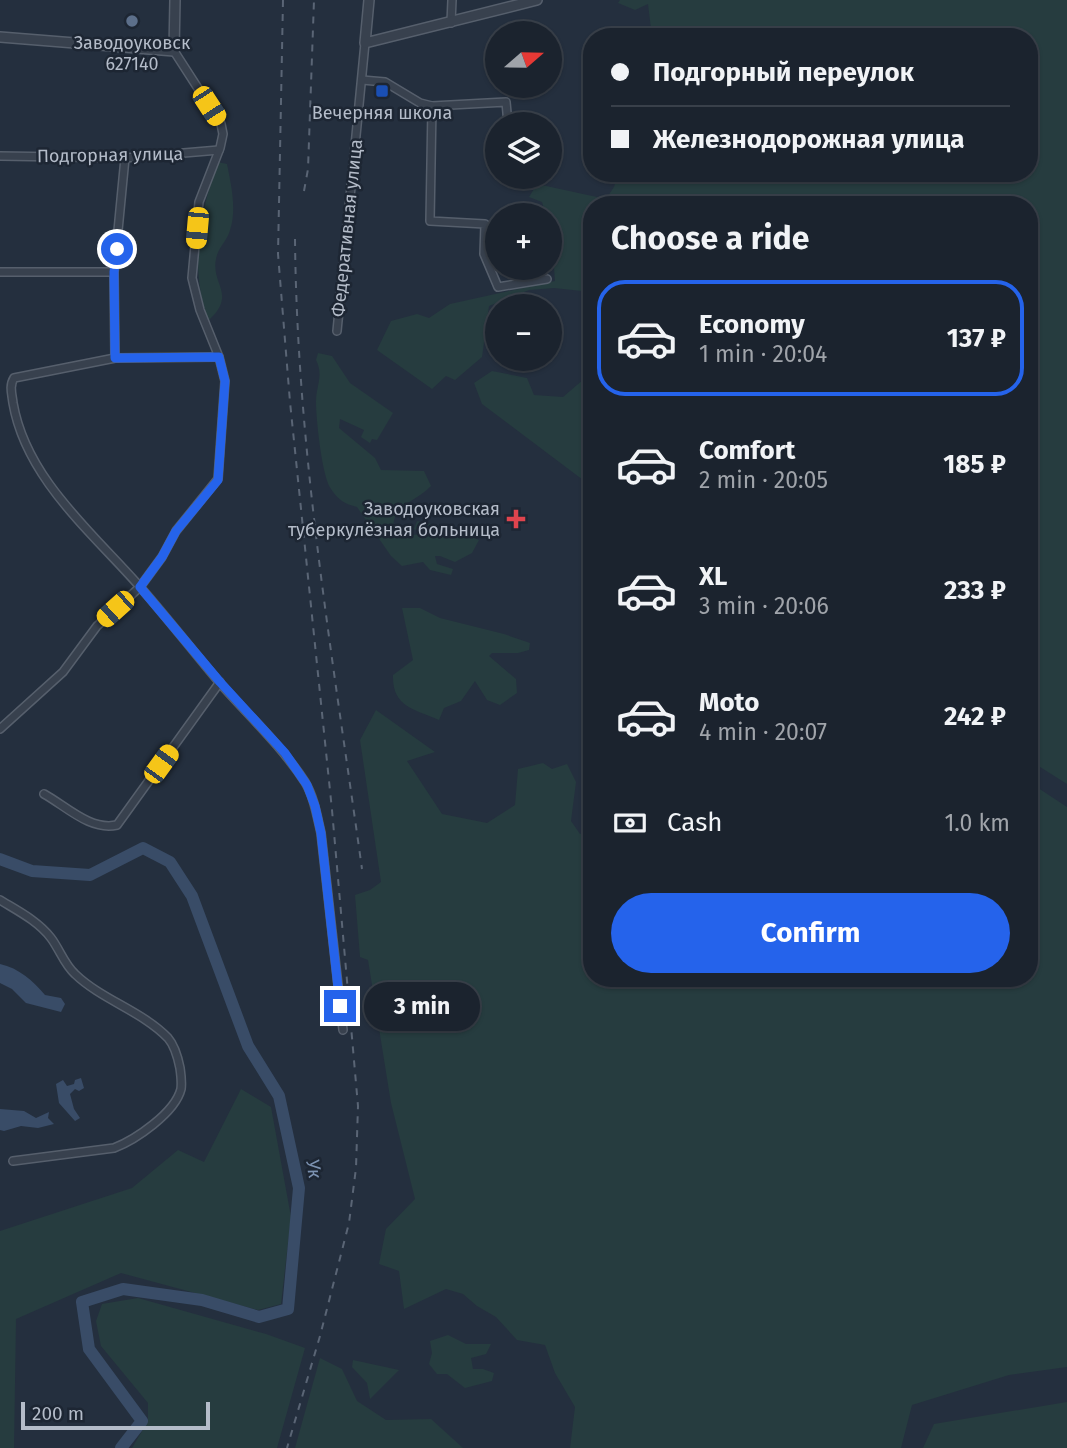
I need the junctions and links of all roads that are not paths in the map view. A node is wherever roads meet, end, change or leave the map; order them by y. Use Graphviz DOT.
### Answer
graph roads {
  1 [pos="175,0"];
  2 [pos="369,0"];
  3 [pos="452,0"];
  4 [pos="537,0"];
  5 [pos="451,23"];
  6 [pos="0,37"];
  7 [pos="365,43"];
  8 [pos="174,51"];
  9 [pos="362,80"];
  10 [pos="432,106"];
  11 [pos="507,112"];
  12 [pos="219,150"];
  13 [pos="0,156"];
  14 [pos="125,158"];
  15 [pos="485,224"];
  16 [pos="485,224"];
  17 [pos="485,256"];
  18 [pos="0,272"];
  19 [pos="114,272"];
  20 [pos="495,280"];
  21 [pos="543,280"];
  22 [pos="337,331"];
  23 [pos="219,357"];
  24 [pos="115,358"];
  25 [pos="140,587"];
  26 [pos="220,682"];
  27 [pos="0,729"];
  28 [pos="44,794"];
  29 [pos="0,900"];
  30 [pos="343,1030"];
  31 [pos="13,1161"];
  1 -- 8 [label="street"];
  2 -- 7 [label="street, Федеративная улица"];
  3 -- 5 [label="street"];
  4 -- 5 [label="street"];
  5 -- 7 [label="street"];
  6 -- 8 [label="street"];
  7 -- 9 [label="street, Федеративная улица"];
  8 -- 12 [label="street"];
  9 -- 10 [label="street"];
  9 -- 22 [label="street, Федеративная улица"];
  10 -- 11 [label="street"];
  10 -- 16 [label="street"];
  12 -- 14 [label="street, Подгорная улица"];
  12 -- 23 [label="street"];
  13 -- 14 [label="street, Подгорная улица"];
  14 -- 19 [label="street"];
  15 -- 17 [label="street"];
  18 -- 19 [label="street"];
  19 -- 24 [label="street"];
  20 -- 21 [label="street"];
  23 -- 24 [label="street"];
  23 -- 25 [label="street"];
  24 -- 25 [label="street"];
  25 -- 26 [label="street"];
  25 -- 27 [label="street"];
  26 -- 28 [label="street"];
  26 -- 30 [label="street"];
  29 -- 31 [label="street"];
}
